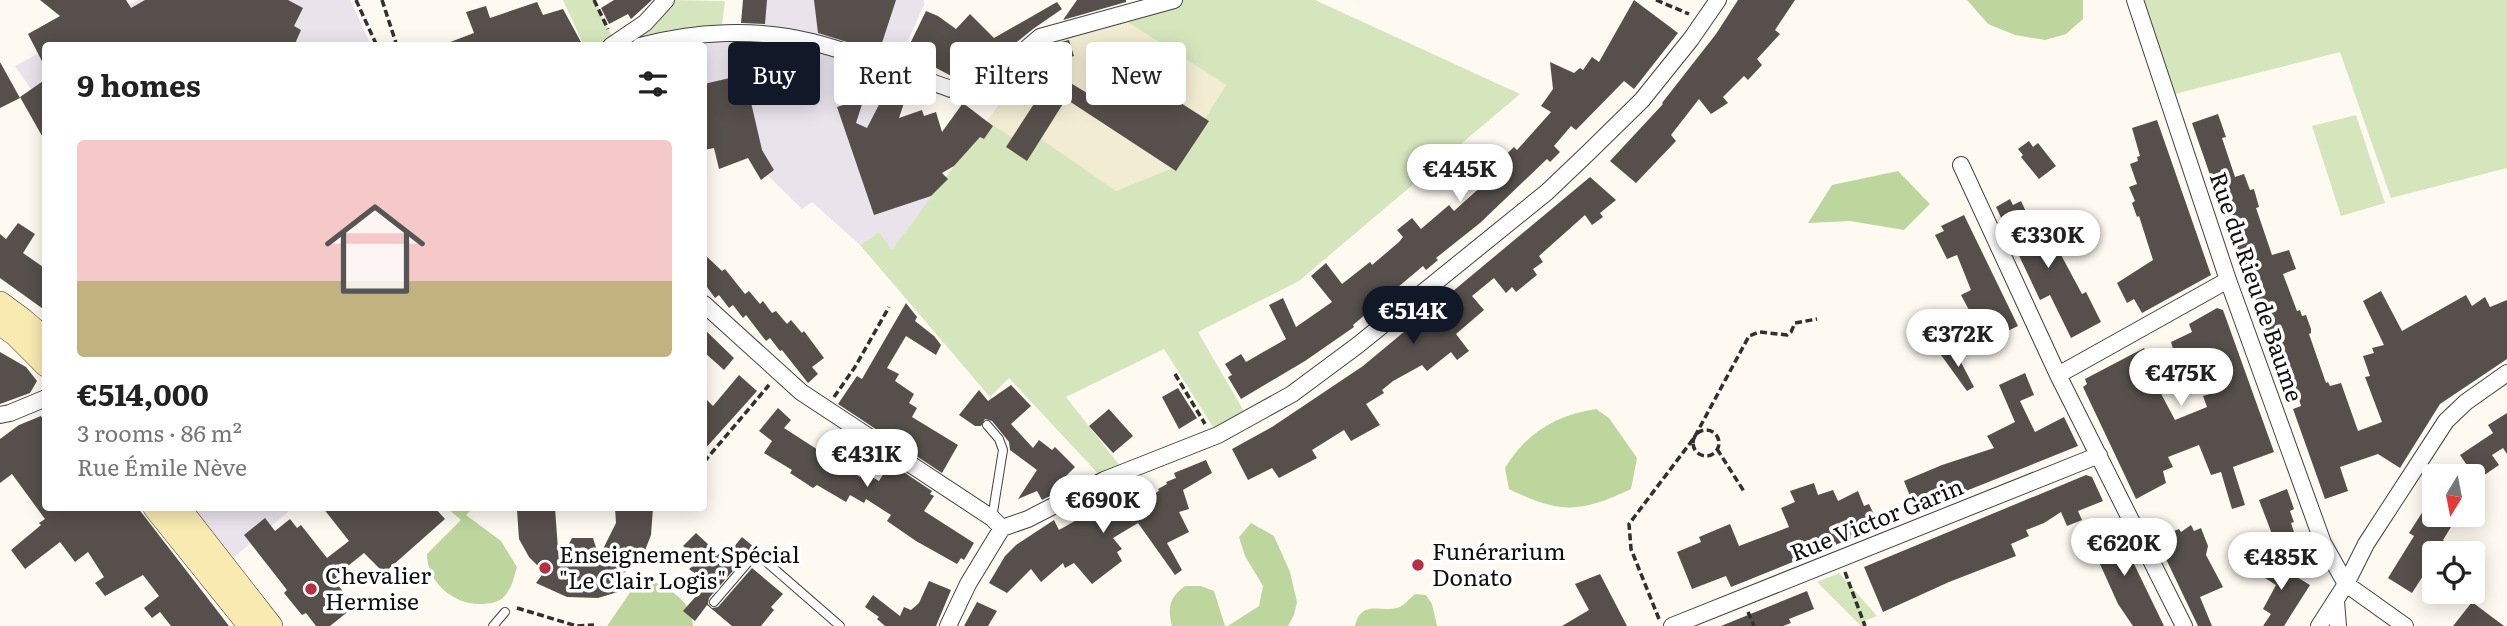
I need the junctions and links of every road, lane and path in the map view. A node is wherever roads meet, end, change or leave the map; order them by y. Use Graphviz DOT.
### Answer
graph roads {
  1 [pos="356,0"];
  2 [pos="382,0"];
  3 [pos="594,0"];
  4 [pos="666,0"];
  5 [pos="1174,0"];
  6 [pos="1656,0"];
  7 [pos="1718,0"];
  8 [pos="2135,0"];
  9 [pos="1704,20"];
  10 [pos="375,42"];
  11 [pos="396,42"];
  12 [pos="612,42"];
  13 [pos="616,42"];
  14 [pos="660,42"];
  15 [pos="1961,164"];
  16 [pos="2228,279"];
  17 [pos="0,303"];
  18 [pos="707,307"];
  19 [pos="889,307"];
  20 [pos="1817,319"];
  21 [pos="0,323"];
  22 [pos="42,337"];
  23 [pos="42,361"];
  24 [pos="780,373"];
  25 [pos="2507,373"];
  26 [pos="1175,374"];
  27 [pos="2058,375"];
  28 [pos="42,400"];
  29 [pos="825,409"];
  30 [pos="0,415"];
  31 [pos="987,425"];
  32 [pos="1213,437"];
  33 [pos="1694,438"];
  34 [pos="1717,449"];
  35 [pos="2099,455"];
  36 [pos="707,458"];
  37 [pos="1745,493"];
  38 [pos="157,511"];
  39 [pos="181,511"];
  40 [pos="997,523"];
  41 [pos="2320,536"];
  42 [pos="2285,550"];
  43 [pos="1840,559"];
  44 [pos="2346,584"];
  45 [pos="2336,601"];
  46 [pos="714,602"];
  47 [pos="505,612"];
  48 [pos="594,625"];
  49 [pos="250,626"];
  50 [pos="271,626"];
  51 [pos="493,626"];
  52 [pos="840,626"];
  53 [pos="948,626"];
  54 [pos="1661,626"];
  55 [pos="1672,626"];
  56 [pos="1865,626"];
  57 [pos="2184,626"];
  58 [pos="2319,626"];
  59 [pos="2338,626"];
  60 [pos="2405,626"];
  1 -- 10 [label="path"];
  2 -- 11 [label="path"];
  3 -- 12 [label="path"];
  4 -- 13 [label="street"];
  5 -- 14 [label="street"];
  6 -- 9 [label="path"];
  7 -- 9 [label="street"];
  8 -- 16 [label="street, Rue du Rieu de Baume"];
  9 -- 32 [label="street"];
  15 -- 27 [label="street"];
  16 -- 27 [label="street"];
  16 -- 41 [label="street, Rue du Rieu de Baume"];
  17 -- 22 [label="main road"];
  18 -- 24 [label="street"];
  19 -- 29 [label="path"];
  20 -- 33 [label="path"];
  21 -- 23 [label="main road"];
  24 -- 29 [label="street"];
  24 -- 36 [label="path"];
  25 -- 44 [label="street"];
  26 -- 32 [label="path"];
  27 -- 35 [label="street"];
  28 -- 30 [label="street"];
  29 -- 40 [label="street"];
  31 -- 40 [label="lane"];
  32 -- 40 [label="street"];
  33 -- 34 [label="path"];
  33 -- 34 [label="path"];
  33 -- 54 [label="path"];
  34 -- 37 [label="path"];
  35 -- 43 [label="street, Rue Victor Garin"];
  35 -- 57 [label="street"];
  38 -- 49 [label="main road"];
  39 -- 50 [label="main road"];
  40 -- 53 [label="street"];
  41 -- 42 [label="path"];
  41 -- 44 [label="street, Rue du Rieu de Baume"];
  43 -- 55 [label="street, Rue Victor Garin"];
  43 -- 56 [label="path"];
  44 -- 45 [label="street"];
  44 -- 60 [label="street"];
  45 -- 58 [label="street"];
  45 -- 59 [label="street"];
  46 -- 52 [label="lane"];
  47 -- 48 [label="path"];
  47 -- 51 [label="lane"];
}
